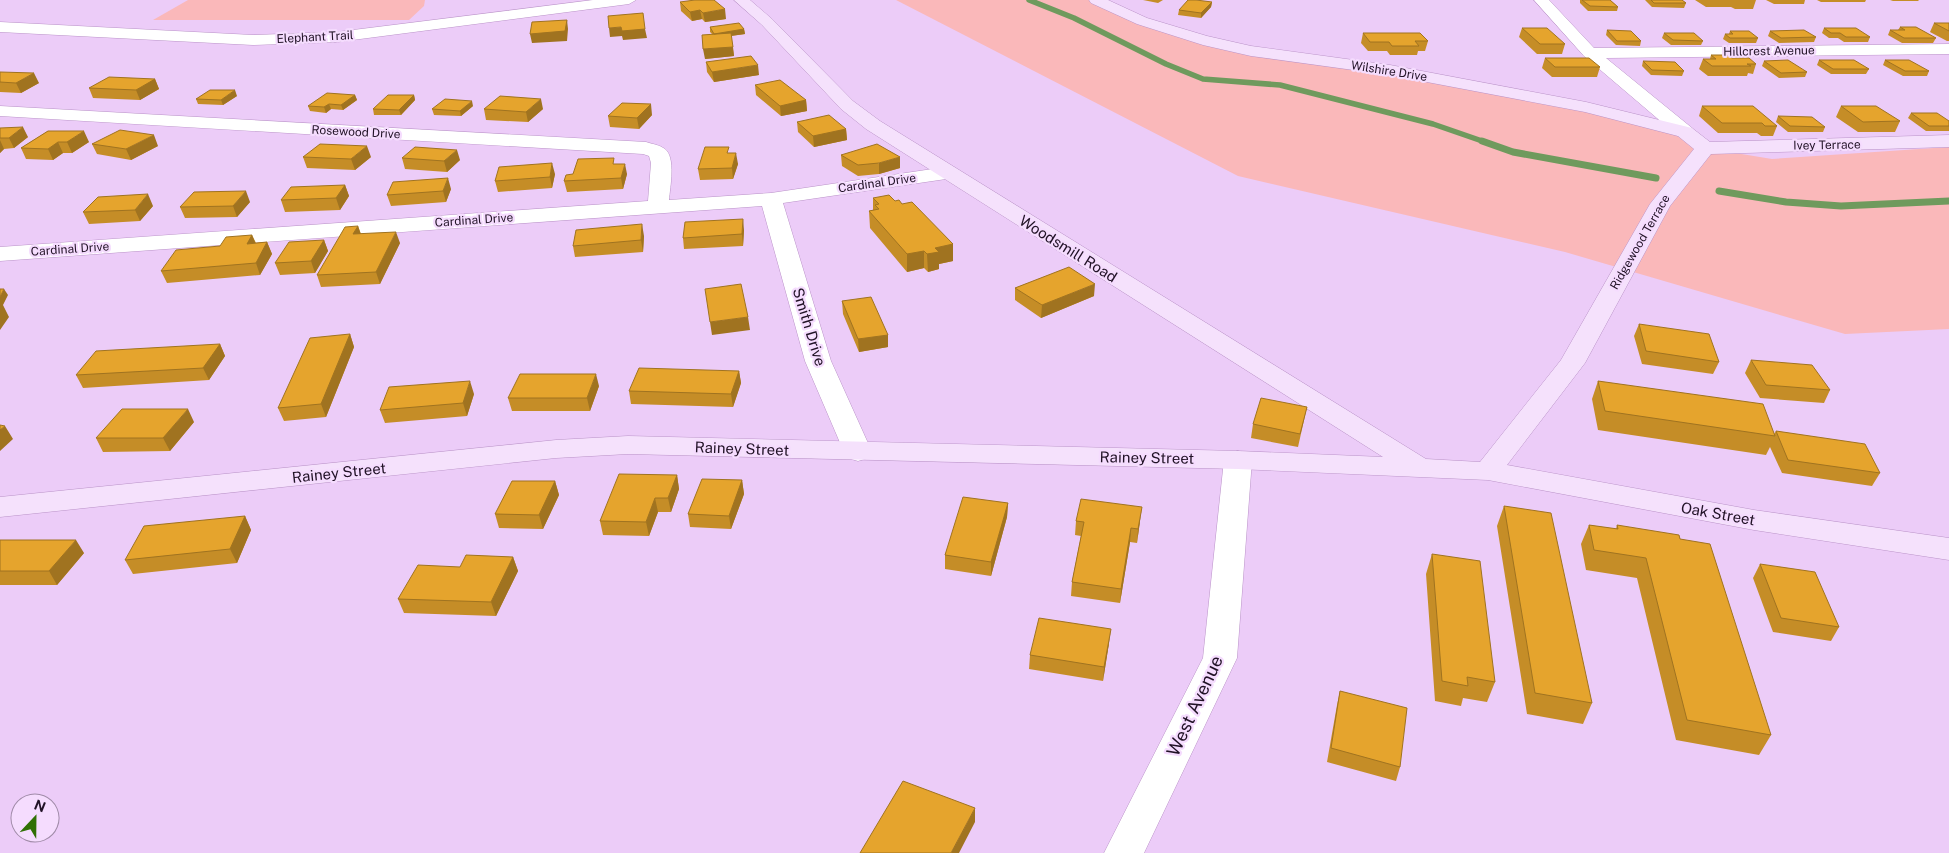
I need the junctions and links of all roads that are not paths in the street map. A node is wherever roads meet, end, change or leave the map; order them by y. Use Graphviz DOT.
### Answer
graph roads {
  1 [pos="629,0"];
  2 [pos="741,0"];
  3 [pos="1096,0"];
  4 [pos="1541,0"];
  5 [pos="0,27"];
  6 [pos="1949,49"];
  7 [pos="1590,53"];
  8 [pos="0,111"];
  9 [pos="1685,132"];
  10 [pos="1949,142"];
  11 [pos="1705,148"];
  12 [pos="946,173"];
  13 [pos="771,199"];
  14 [pos="658,207"];
  15 [pos="0,254"];
  16 [pos="858,452"];
  17 [pos="1238,460"];
  18 [pos="1420,467"];
  19 [pos="1488,471"];
  20 [pos="0,508"];
  21 [pos="1949,549"];
  22 [pos="1124,853"];
  1 -- 5 [label="street, Elephant Trail"];
  2 -- 12 [label="street, Woodsmill Road"];
  3 -- 9 [label="street, Wilshire Drive"];
  4 -- 7 [label="street"];
  6 -- 7 [label="street, Hillcrest Avenue"];
  7 -- 9 [label="street"];
  8 -- 14 [label="street, Rosewood Drive"];
  9 -- 11 [label="street"];
  10 -- 11 [label="street, Ivey Terrace"];
  11 -- 19 [label="street, Ridgewood Terrace"];
  12 -- 13 [label="street, Cardinal Drive"];
  12 -- 18 [label="street, Woodsmill Road"];
  13 -- 14 [label="street, Cardinal Drive"];
  13 -- 16 [label="street, Smith Drive"];
  14 -- 15 [label="street, Cardinal Drive"];
  16 -- 17 [label="street, Rainey Street"];
  16 -- 20 [label="street, Rainey Street"];
  17 -- 18 [label="street, Rainey Street"];
  17 -- 22 [label="street, West Avenue"];
  18 -- 19 [label="street, Rainey Street"];
  19 -- 21 [label="street, Oak Street"];
}
